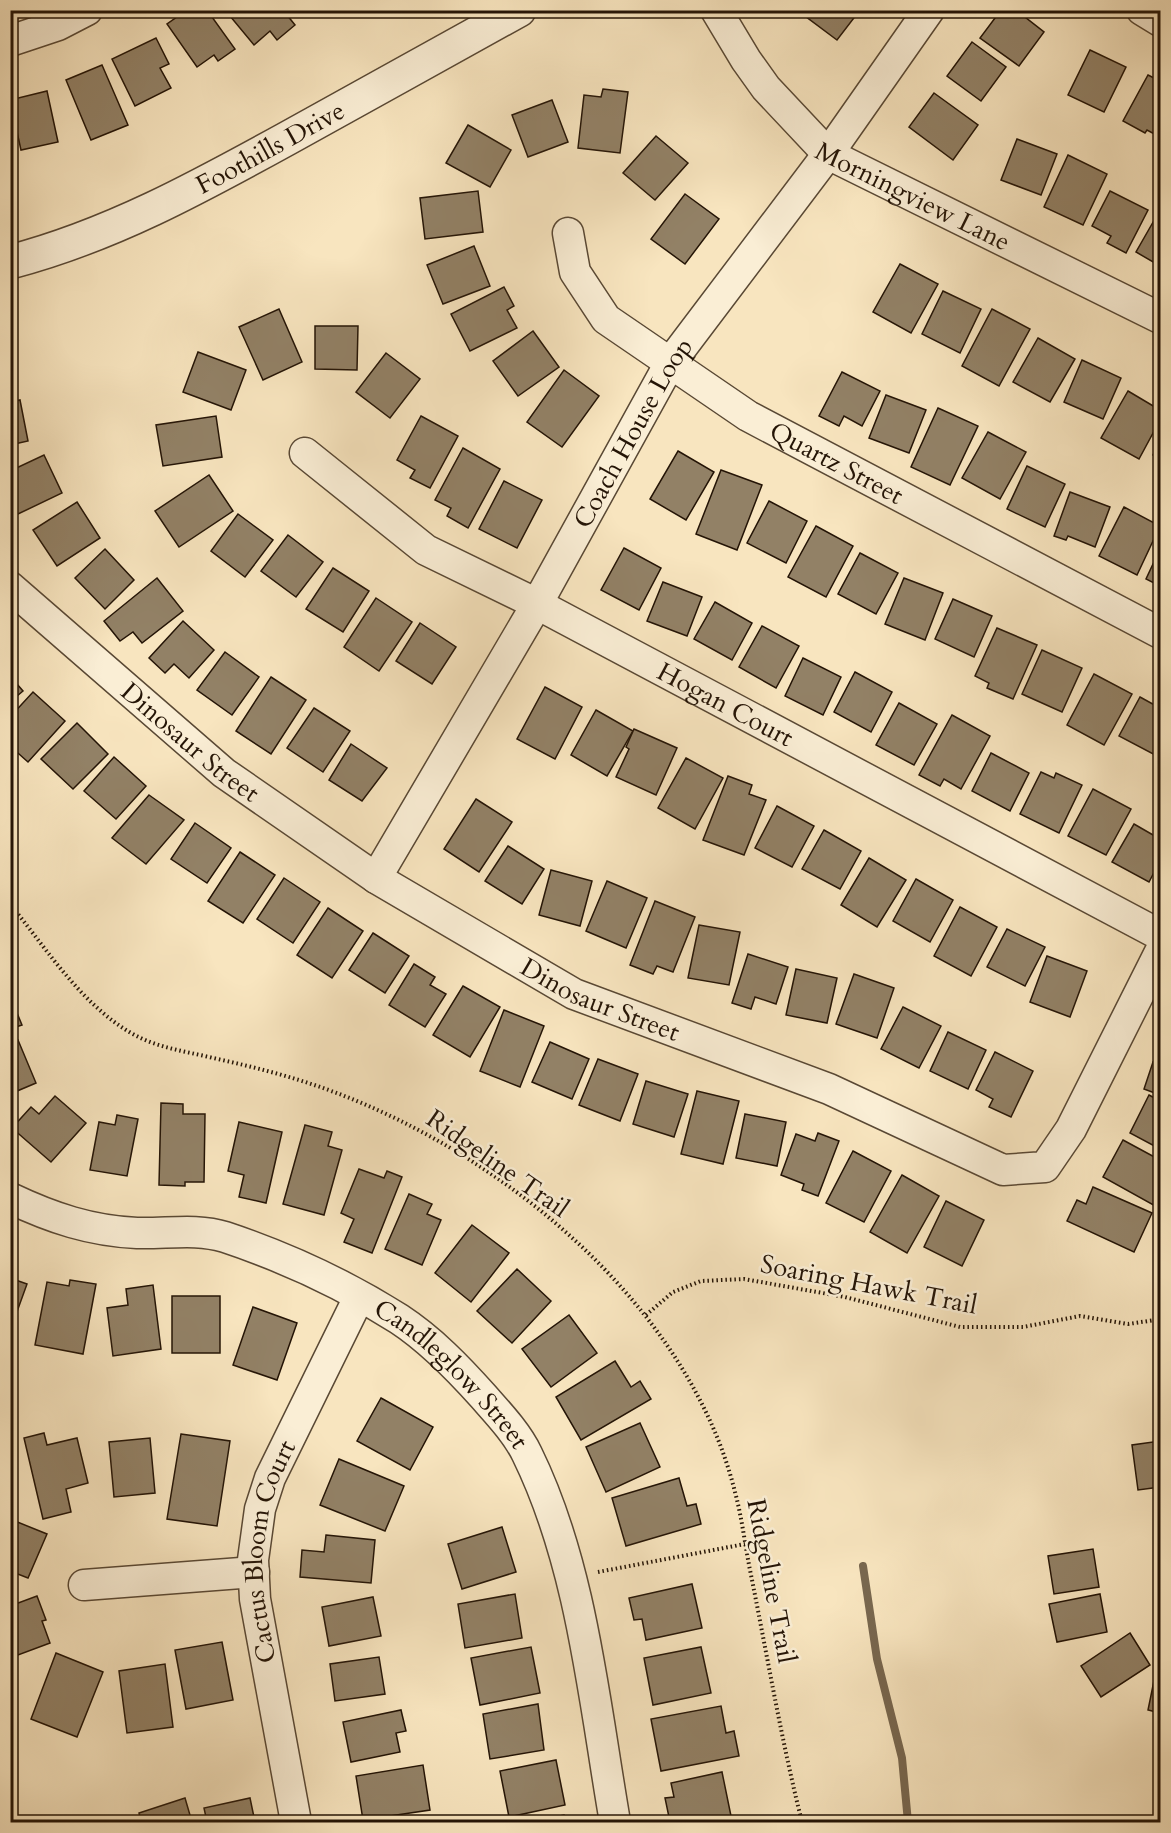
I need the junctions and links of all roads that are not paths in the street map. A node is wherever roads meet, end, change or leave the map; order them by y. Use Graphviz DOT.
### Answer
graph roads {
  1 [pos="87,10"];
  2 [pos="519,10"];
  3 [pos="716,10"];
  4 [pos="929,10"];
  5 [pos="1142,10"];
  6 [pos="1161,21"];
  7 [pos="10,41"];
  8 [pos="828,154"];
  9 [pos="568,233"];
  10 [pos="10,262"];
  11 [pos="1161,318"];
  12 [pos="670,363"];
  13 [pos="305,453"];
  14 [pos="10,587"];
  15 [pos="537,604"];
  16 [pos="1161,633"];
  17 [pos="376,878"];
  18 [pos="1161,935"];
  19 [pos="1161,952"];
  20 [pos="10,1198"];
  21 [pos="359,1297"];
  22 [pos="254,1572"];
  23 [pos="84,1585"];
  24 [pos="296,1822"];
  25 [pos="615,1822"];
  1 -- 7 [label="street"];
  2 -- 10 [label="street, Foothills Drive"];
  3 -- 8 [label="street, Morningview Lane"];
  4 -- 8 [label="street, Coach House Loop"];
  5 -- 6 [label="street"];
  8 -- 11 [label="street, Morningview Lane"];
  8 -- 12 [label="street, Coach House Loop"];
  9 -- 12 [label="street, Quartz Street"];
  12 -- 15 [label="street, Coach House Loop"];
  12 -- 16 [label="street, Quartz Street"];
  13 -- 15 [label="street, Hogan Court"];
  14 -- 17 [label="street, Dinosaur Street"];
  15 -- 17 [label="street, Coach House Loop"];
  15 -- 18 [label="street, Hogan Court"];
  17 -- 19 [label="street, Dinosaur Street"];
  20 -- 21 [label="street, Candleglow Street"];
  21 -- 22 [label="street, Cactus Bloom Court"];
  21 -- 25 [label="street, Candleglow Street"];
  22 -- 23 [label="street"];
  22 -- 24 [label="street, Cactus Bloom Court"];
}
